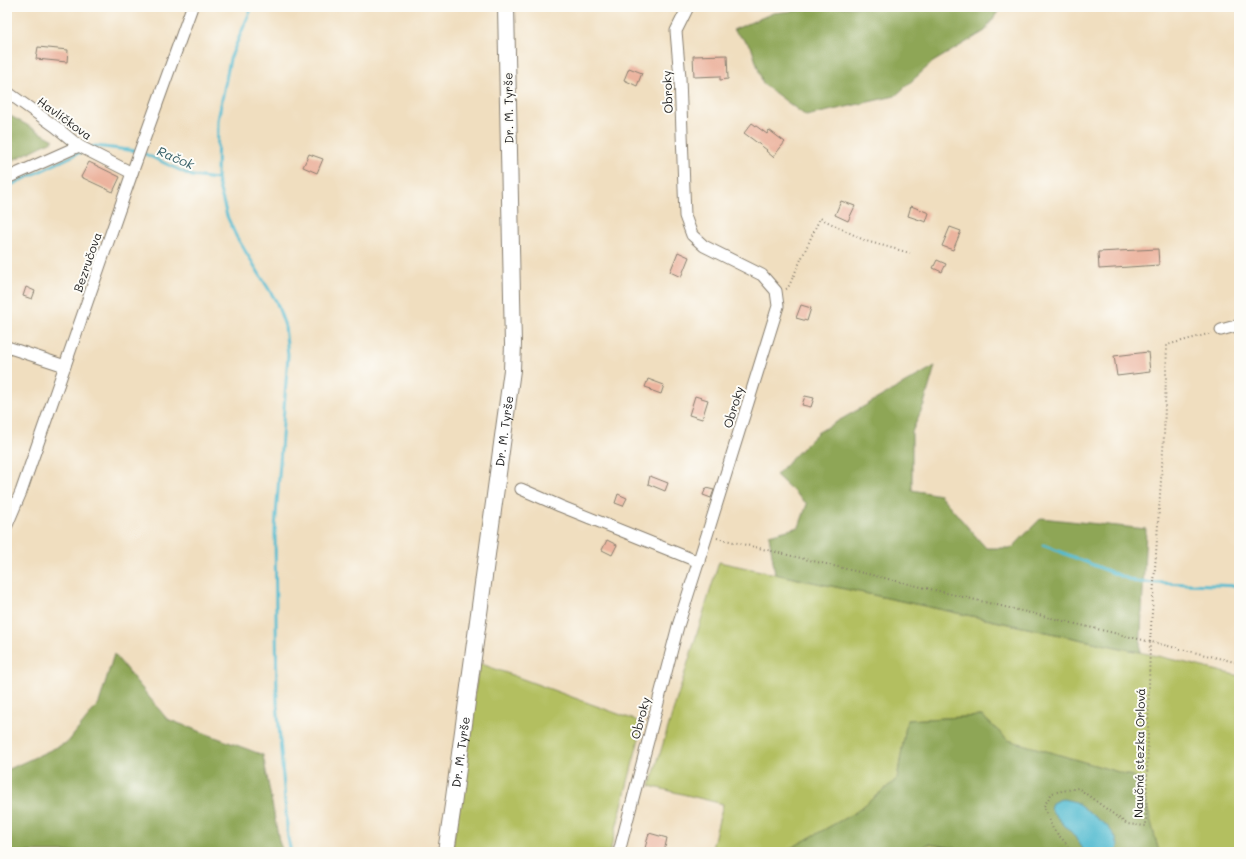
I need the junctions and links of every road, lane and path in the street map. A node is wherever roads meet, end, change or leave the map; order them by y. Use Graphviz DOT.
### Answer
graph roads {
  1 [pos="192,7"];
  2 [pos="506,7"];
  3 [pos="688,7"];
  4 [pos="7,92"];
  5 [pos="79,146"];
  6 [pos="132,172"];
  7 [pos="7,178"];
  8 [pos="910,252"];
  9 [pos="776,295"];
  10 [pos="1239,325"];
  11 [pos="1221,330"];
  12 [pos="7,347"];
  13 [pos="65,366"];
  14 [pos="521,489"];
  15 [pos="7,525"];
  16 [pos="707,535"];
  17 [pos="699,562"];
  18 [pos="1150,642"];
  19 [pos="1239,663"];
  20 [pos="446,852"];
  21 [pos="619,852"];
  22 [pos="1074,852"];
  1 -- 6 [label="street, Bezručova"];
  2 -- 20 [label="street, Dr. M. Tyrše"];
  3 -- 9 [label="street, Obroky"];
  4 -- 5 [label="street, Havlíčkova"];
  5 -- 6 [label="street, Havlíčkova"];
  5 -- 7 [label="street"];
  6 -- 13 [label="street, Bezručova"];
  8 -- 9 [label="path"];
  9 -- 16 [label="street, Obroky"];
  10 -- 11 [label="street"];
  11 -- 18 [label="path"];
  12 -- 13 [label="street"];
  13 -- 15 [label="street, Bezručova"];
  14 -- 17 [label="street"];
  16 -- 17 [label="street, Obroky"];
  16 -- 18 [label="path"];
  17 -- 21 [label="street, Obroky"];
  18 -- 19 [label="path"];
  18 -- 22 [label="path, Naučná stezka Orlová"];
}
